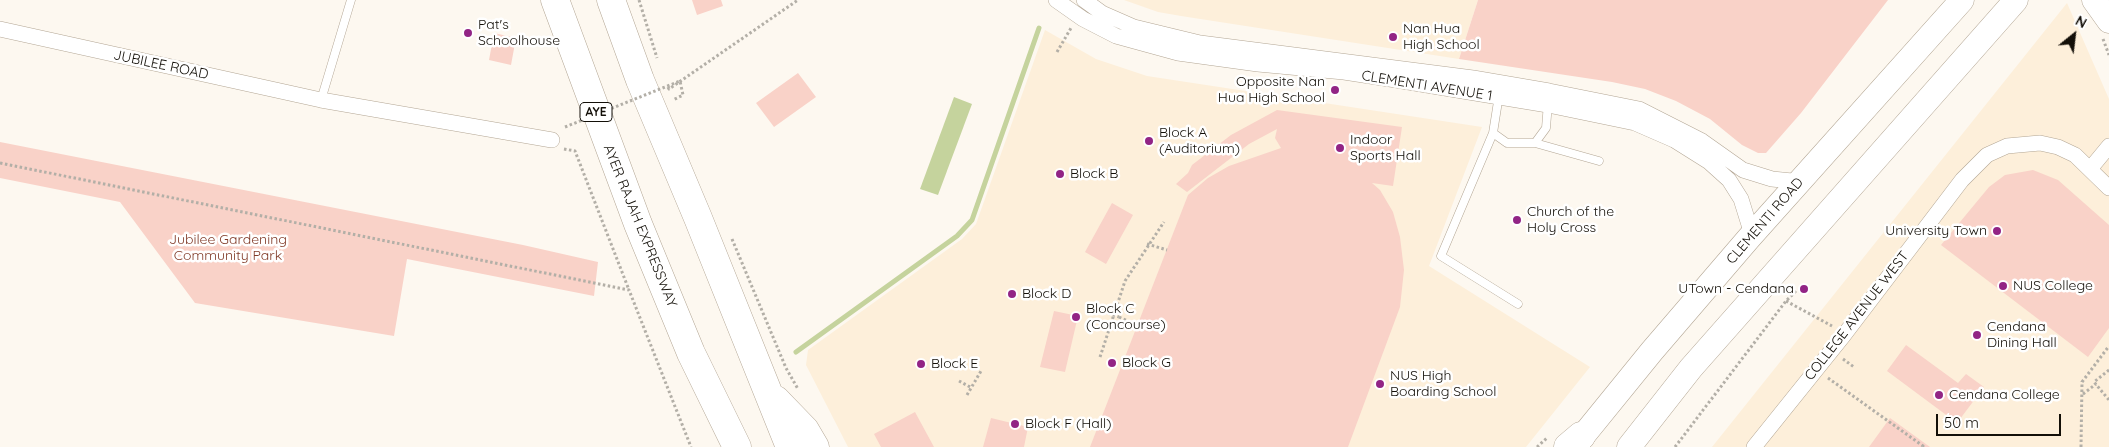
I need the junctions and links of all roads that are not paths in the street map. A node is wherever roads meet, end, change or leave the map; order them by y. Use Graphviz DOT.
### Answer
graph roads {
  1 [pos="351,0"];
  2 [pos="555,0"];
  3 [pos="611,0"];
  4 [pos="1056,0"];
  5 [pos="1084,0"];
  6 [pos="1962,0"];
  7 [pos="2016,0"];
  8 [pos="2094,0"];
  9 [pos="1102,13"];
  10 [pos="2109,21"];
  11 [pos="1077,22"];
  12 [pos="0,29"];
  13 [pos="1246,50"];
  14 [pos="1258,64"];
  15 [pos="1499,90"];
  16 [pos="1549,98"];
  17 [pos="321,100"];
  18 [pos="1493,134"];
  19 [pos="1535,143"];
  20 [pos="556,144"];
  21 [pos="2109,146"];
  22 [pos="1599,161"];
  23 [pos="2090,169"];
  24 [pos="1803,177"];
  25 [pos="2109,188"];
  26 [pos="1749,238"];
  27 [pos="1518,304"];
  28 [pos="691,352"];
  29 [pos="770,394"];
  30 [pos="1574,443"];
  31 [pos="717,447"];
  32 [pos="737,447"];
  33 [pos="790,447"];
  34 [pos="815,447"];
  35 [pos="1629,447"];
  36 [pos="1754,447"];
  1 -- 17 [label="lane"];
  2 -- 28 [label="highway, AYER RAJAH EXPRESSWAY / AYE"];
  3 -- 29 [label="highway"];
  4 -- 11 [label="street, CLEMENTI AVENUE 1"];
  5 -- 9 [label="street, CLEMENTI AVENUE 1"];
  6 -- 24 [label="main road, CLEMENTI ROAD"];
  7 -- 35 [label="main road"];
  8 -- 10 [label="main road"];
  9 -- 11 [label="lane"];
  9 -- 13 [label="street, CLEMENTI AVENUE 1"];
  11 -- 14 [label="street, CLEMENTI AVENUE 1"];
  12 -- 17 [label="street, JUBILEE ROAD"];
  13 -- 14 [label="street"];
  13 -- 15 [label="street, CLEMENTI AVENUE 1"];
  14 -- 15 [label="street, CLEMENTI AVENUE 1"];
  15 -- 16 [label="street, CLEMENTI AVENUE 1"];
  15 -- 18 [label="lane"];
  16 -- 19 [label="lane"];
  16 -- 24 [label="street, CLEMENTI AVENUE 1"];
  16 -- 26 [label="street, CLEMENTI AVENUE 1"];
  17 -- 20 [label="street, JUBILEE ROAD"];
  18 -- 19 [label="lane"];
  18 -- 27 [label="lane"];
  19 -- 22 [label="lane"];
  21 -- 23 [label="street"];
  23 -- 25 [label="street, COLLEGE AVENUE WEST"];
  23 -- 36 [label="street, COLLEGE AVENUE WEST"];
  24 -- 26 [label="main road, CLEMENTI ROAD"];
  26 -- 30 [label="main road, CLEMENTI ROAD"];
  28 -- 31 [label="highway"];
  28 -- 32 [label="highway, AYER RAJAH EXPRESSWAY / AYE"];
  29 -- 33 [label="highway"];
  29 -- 34 [label="highway"];
}
